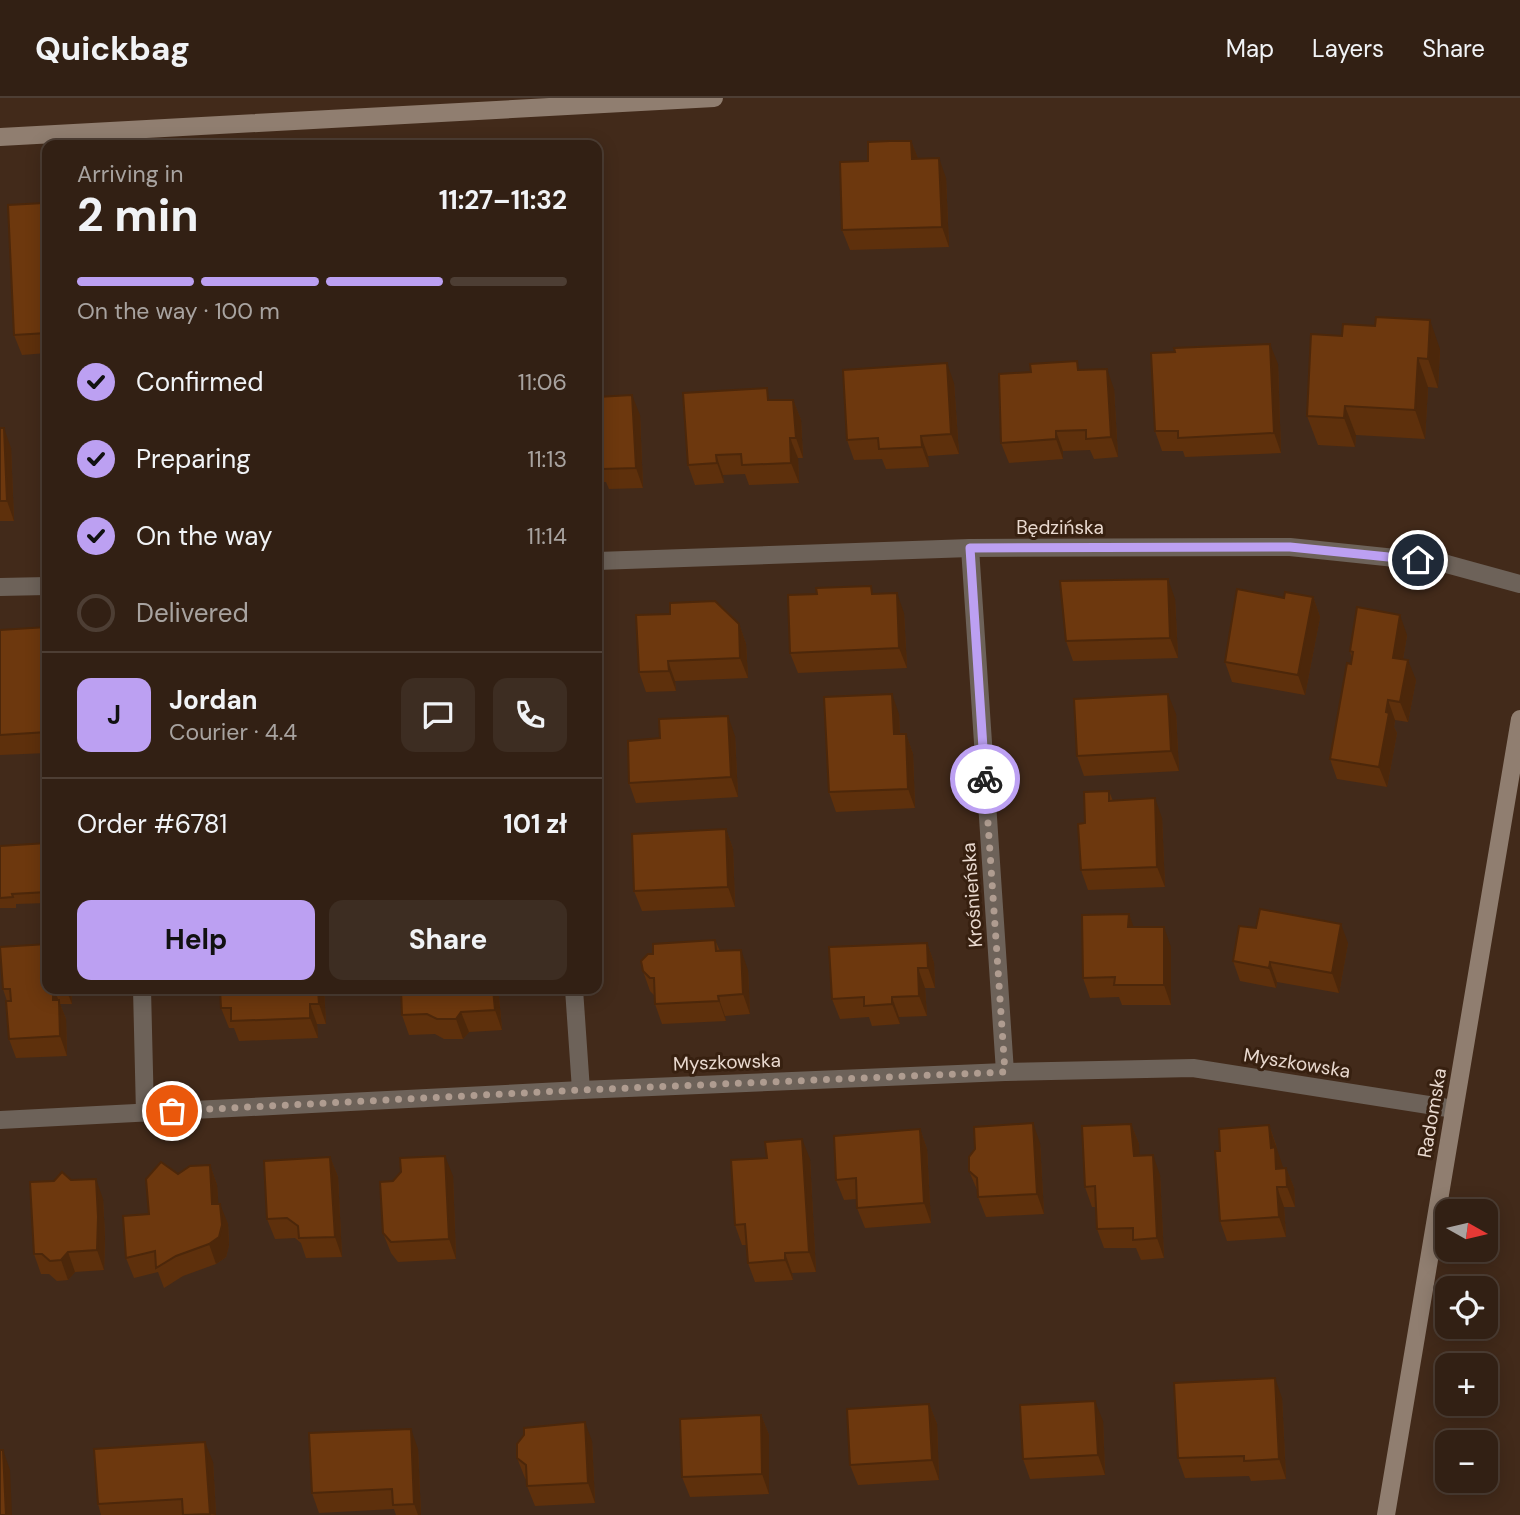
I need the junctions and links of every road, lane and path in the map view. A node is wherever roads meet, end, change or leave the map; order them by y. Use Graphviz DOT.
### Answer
graph roads {
  1 [pos="714,98"];
  2 [pos="0,137"];
  3 [pos="970,548"];
  4 [pos="602,561"];
  5 [pos="1520,584"];
  6 [pos="42,586"];
  7 [pos="0,587"];
  8 [pos="1520,719"];
  9 [pos="142,994"];
  10 [pos="574,994"];
  11 [pos="1005,1072"];
  12 [pos="581,1090"];
  13 [pos="1454,1109"];
  14 [pos="145,1113"];
  15 [pos="0,1120"];
  16 [pos="1385,1515"];
  1 -- 2 [label="street"];
  3 -- 4 [label="street, Będzińska"];
  3 -- 5 [label="street, Będzińska"];
  3 -- 11 [label="street, Krośnieńska"];
  6 -- 7 [label="street"];
  8 -- 13 [label="street, Radomska"];
  9 -- 14 [label="street"];
  10 -- 12 [label="street"];
  11 -- 12 [label="street, Myszkowska"];
  11 -- 13 [label="street, Myszkowska"];
  12 -- 14 [label="street, Myszkowska"];
  13 -- 16 [label="street, Radomska"];
  14 -- 15 [label="street, Myszkowska"];
}
